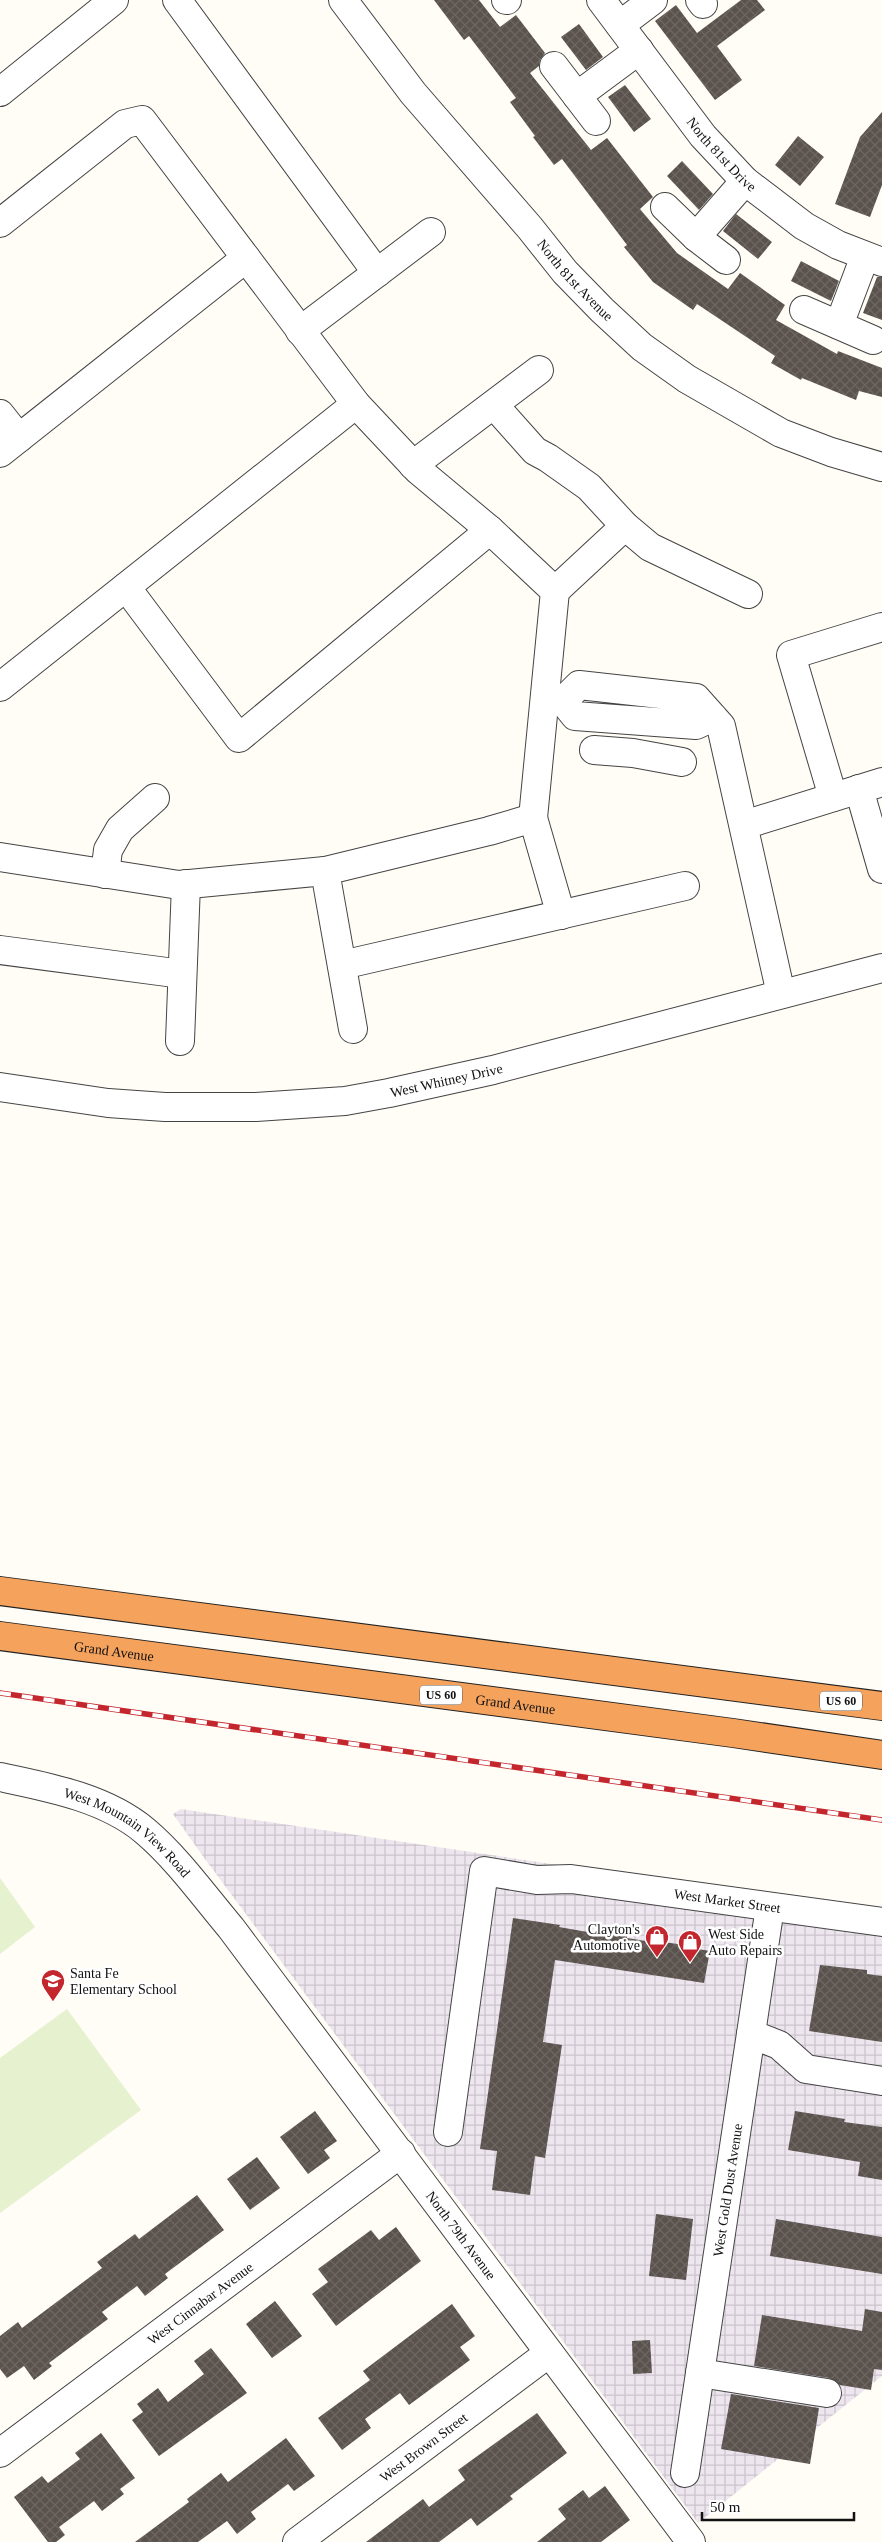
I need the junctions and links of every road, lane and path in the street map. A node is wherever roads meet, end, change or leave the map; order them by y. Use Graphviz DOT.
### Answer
graph roads {
  1 [pos="114,0"];
  2 [pos="177,0"];
  3 [pos="343,0"];
  4 [pos="601,0"];
  5 [pos="654,0"];
  6 [pos="620,25"];
  7 [pos="639,50"];
  8 [pos="554,66"];
  9 [pos="0,92"];
  10 [pos="577,96"];
  11 [pos="596,122"];
  12 [pos="744,181"];
  13 [pos="665,207"];
  14 [pos="0,223"];
  15 [pos="431,232"];
  16 [pos="696,237"];
  17 [pos="877,256"];
  18 [pos="246,258"];
  19 [pos="726,260"];
  20 [pos="377,273"];
  21 [pos="804,310"];
  22 [pos="839,326"];
  23 [pos="300,331"];
  24 [pos="873,340"];
  25 [pos="539,370"];
  26 [pos="356,404"];
  27 [pos="494,405"];
  28 [pos="0,414"];
  29 [pos="10,446"];
  30 [pos="413,465"];
  31 [pos="882,466"];
  32 [pos="625,526"];
  33 [pos="490,530"];
  34 [pos="126,587"];
  35 [pos="555,591"];
  36 [pos="748,594"];
  37 [pos="882,627"];
  38 [pos="0,687"];
  39 [pos="643,691"];
  40 [pos="554,700"];
  41 [pos="712,716"];
  42 [pos="638,721"];
  43 [pos="594,750"];
  44 [pos="633,753"];
  45 [pos="682,762"];
  46 [pos="858,789"];
  47 [pos="155,798"];
  48 [pos="533,818"];
  49 [pos="744,825"];
  50 [pos="0,857"];
  51 [pos="882,870"];
  52 [pos="325,871"];
  53 [pos="105,874"];
  54 [pos="186,884"];
  55 [pos="685,886"];
  56 [pos="561,915"];
  57 [pos="0,950"];
  58 [pos="342,965"];
  59 [pos="882,968"];
  60 [pos="182,974"];
  61 [pos="781,994"];
  62 [pos="353,1029"];
  63 [pos="180,1041"];
  64 [pos="0,1087"];
  65 [pos="0,1591"];
  66 [pos="0,1636"];
  67 [pos="882,1706"];
  68 [pos="882,1755"];
  69 [pos="0,1777"];
  70 [pos="770,1907"];
  71 [pos="882,1922"];
  72 [pos="231,1928"];
  73 [pos="751,2034"];
  74 [pos="882,2081"];
  75 [pos="448,2132"];
  76 [pos="401,2153"];
  77 [pos="549,2353"];
  78 [pos="700,2372"];
  79 [pos="827,2393"];
  80 [pos="0,2453"];
  81 [pos="685,2473"];
  82 [pos="297,2542"];
  83 [pos="691,2542"];
  1 -- 9 [label="street"];
  2 -- 20 [label="street"];
  3 -- 31 [label="street, North 81st Avenue"];
  4 -- 6 [label="street, North 81st Drive"];
  5 -- 6 [label="street"];
  6 -- 7 [label="street, North 81st Drive"];
  7 -- 10 [label="street"];
  7 -- 12 [label="street, North 81st Drive"];
  8 -- 10 [label="street"];
  10 -- 11 [label="street"];
  12 -- 16 [label="street"];
  12 -- 17 [label="street, North 81st Drive"];
  13 -- 16 [label="street"];
  14 -- 18 [label="street"];
  15 -- 20 [label="street"];
  16 -- 19 [label="street"];
  17 -- 22 [label="street"];
  18 -- 23 [label="street"];
  18 -- 29 [label="street"];
  20 -- 23 [label="street"];
  21 -- 22 [label="street"];
  22 -- 24 [label="street"];
  23 -- 26 [label="street"];
  25 -- 27 [label="street"];
  26 -- 30 [label="street"];
  26 -- 34 [label="street"];
  27 -- 30 [label="street"];
  27 -- 32 [label="street"];
  28 -- 29 [label="street"];
  30 -- 33 [label="street"];
  32 -- 35 [label="street"];
  32 -- 36 [label="street"];
  33 -- 34 [label="street"];
  33 -- 35 [label="street"];
  34 -- 38 [label="street"];
  35 -- 40 [label="street"];
  37 -- 46 [label="street"];
  39 -- 40 [label="street"];
  39 -- 41 [label="street"];
  39 -- 42 [label="street"];
  40 -- 42 [label="street"];
  40 -- 48 [label="street"];
  41 -- 42 [label="street"];
  41 -- 49 [label="street"];
  42 -- 44 [label="street"];
  43 -- 44 [label="street"];
  44 -- 45 [label="street"];
  46 -- 49 [label="street"];
  46 -- 51 [label="street"];
  47 -- 53 [label="street"];
  48 -- 52 [label="street"];
  48 -- 56 [label="street"];
  49 -- 61 [label="street"];
  50 -- 53 [label="street"];
  52 -- 54 [label="street"];
  52 -- 58 [label="street"];
  53 -- 54 [label="street"];
  54 -- 60 [label="street"];
  55 -- 56 [label="street"];
  56 -- 58 [label="street"];
  57 -- 60 [label="street"];
  58 -- 62 [label="street"];
  59 -- 61 [label="street, West Whitney Drive"];
  60 -- 63 [label="street"];
  61 -- 64 [label="street, West Whitney Drive"];
  65 -- 67 [label="highway, US 60"];
  66 -- 68 [label="highway, Grand Avenue / US 60"];
  69 -- 72 [label="street, West Mountain View Road"];
  70 -- 71 [label="street, West Market Street"];
  70 -- 73 [label="street, West Gold Dust Avenue"];
  70 -- 75 [label="street, West Market Street"];
  72 -- 76 [label="street, North 79th Avenue"];
  73 -- 74 [label="street"];
  73 -- 78 [label="street, West Gold Dust Avenue"];
  76 -- 77 [label="street, North 79th Avenue"];
  76 -- 80 [label="street, West Cinnabar Avenue"];
  77 -- 82 [label="street, West Brown Street"];
  77 -- 83 [label="street, North 79th Avenue"];
  78 -- 79 [label="street"];
  78 -- 81 [label="street, West Gold Dust Avenue"];
}
